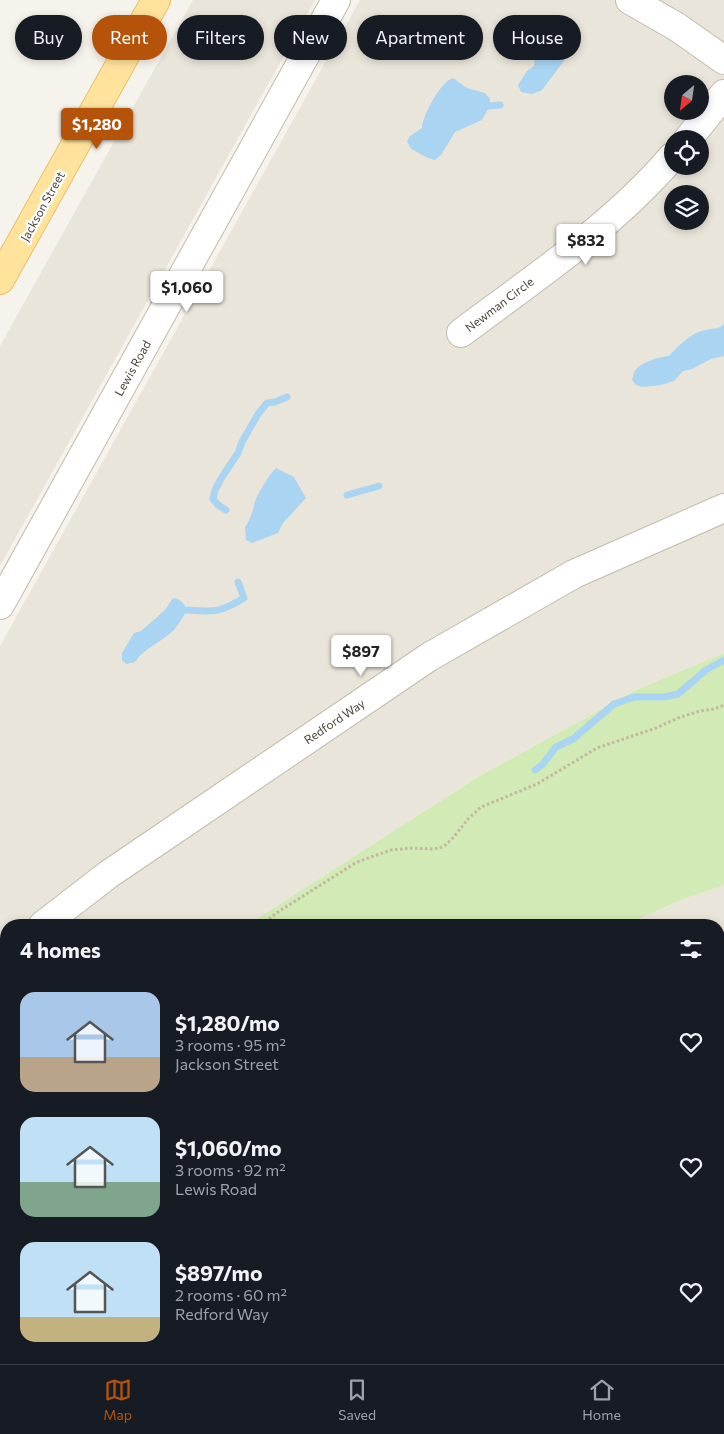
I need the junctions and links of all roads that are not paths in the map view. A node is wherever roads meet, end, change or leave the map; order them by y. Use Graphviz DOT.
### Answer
graph roads {
  1 [pos="156,0"];
  2 [pos="336,0"];
  3 [pos="630,0"];
  4 [pos="724,60"];
  5 [pos="724,94"];
  6 [pos="695,130"];
  7 [pos="664,165"];
  8 [pos="0,280"];
  9 [pos="461,333"];
  10 [pos="724,508"];
  11 [pos="0,605"];
  12 [pos="51,919"];
  1 -- 8 [label="main road, Jackson Street"];
  2 -- 11 [label="street, Lewis Road"];
  3 -- 4 [label="street"];
  5 -- 6 [label="street"];
  7 -- 9 [label="street, Newman Circle"];
  10 -- 12 [label="street, Redford Way"];
}
